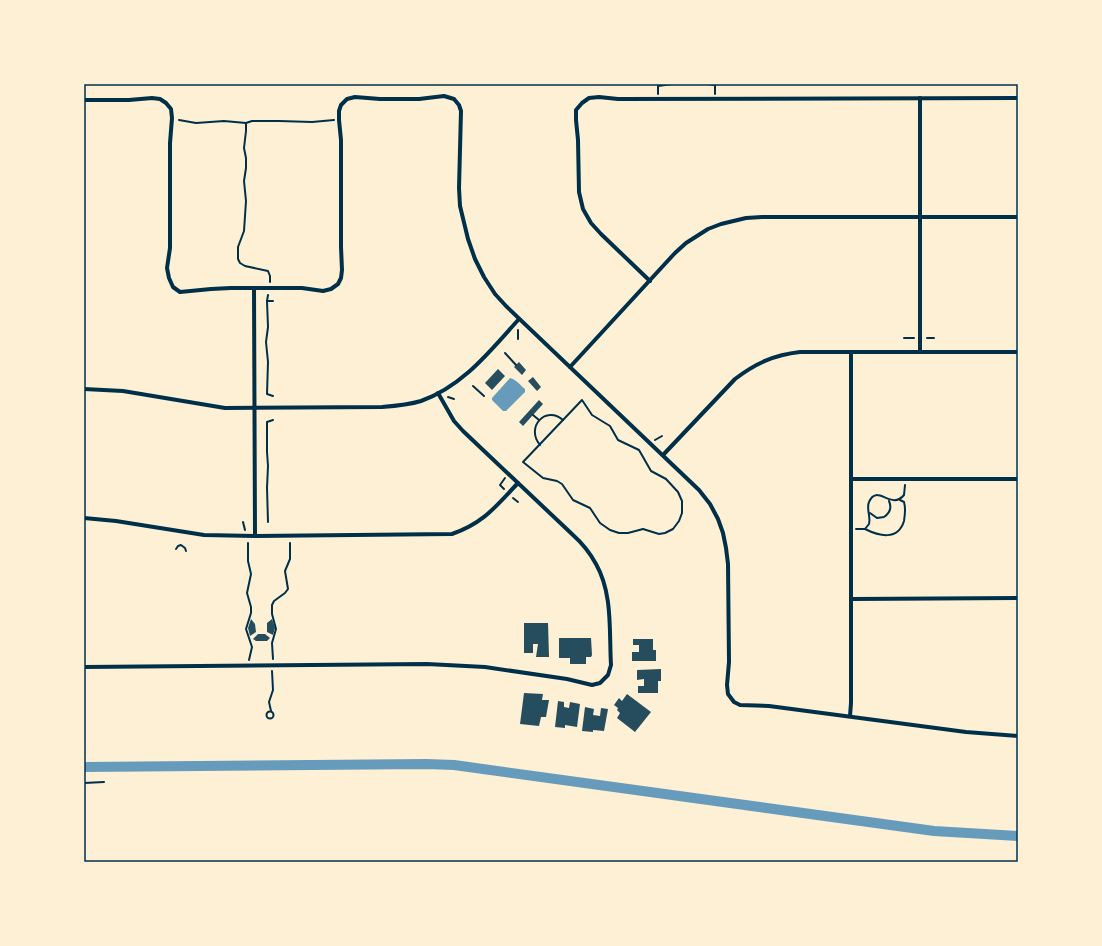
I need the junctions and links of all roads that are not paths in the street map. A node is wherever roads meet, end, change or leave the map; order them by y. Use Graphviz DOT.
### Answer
graph roads {
  1 [pos="920,98"];
  2 [pos="1018,98"];
  3 [pos="84,100"];
  4 [pos="920,217"];
  5 [pos="1018,217"];
  6 [pos="650,280"];
  7 [pos="254,288"];
  8 [pos="519,319"];
  9 [pos="851,352"];
  10 [pos="920,352"];
  11 [pos="1018,352"];
  12 [pos="570,367"];
  13 [pos="84,390"];
  14 [pos="438,393"];
  15 [pos="254,409"];
  16 [pos="664,456"];
  17 [pos="851,479"];
  18 [pos="1018,479"];
  19 [pos="518,483"];
  20 [pos="84,518"];
  21 [pos="255,536"];
  22 [pos="851,598"];
  23 [pos="1018,598"];
  24 [pos="84,666"];
  25 [pos="850,716"];
  26 [pos="1018,736"];
  1 -- 2 [label="street"];
  1 -- 4 [label="street"];
  1 -- 6 [label="street"];
  3 -- 7 [label="street"];
  4 -- 5 [label="street"];
  4 -- 6 [label="street"];
  4 -- 10 [label="street"];
  6 -- 12 [label="street"];
  7 -- 8 [label="street"];
  7 -- 15 [label="street"];
  8 -- 12 [label="street"];
  8 -- 14 [label="street"];
  9 -- 10 [label="street"];
  9 -- 16 [label="street"];
  9 -- 17 [label="street"];
  10 -- 11 [label="street"];
  12 -- 16 [label="street"];
  13 -- 15 [label="street"];
  14 -- 15 [label="street"];
  14 -- 19 [label="street"];
  15 -- 21 [label="street"];
  16 -- 25 [label="street"];
  17 -- 18 [label="street"];
  17 -- 22 [label="street"];
  19 -- 21 [label="street"];
  19 -- 24 [label="street"];
  20 -- 21 [label="street"];
  22 -- 23 [label="street"];
  22 -- 25 [label="street"];
  25 -- 26 [label="street"];
}
